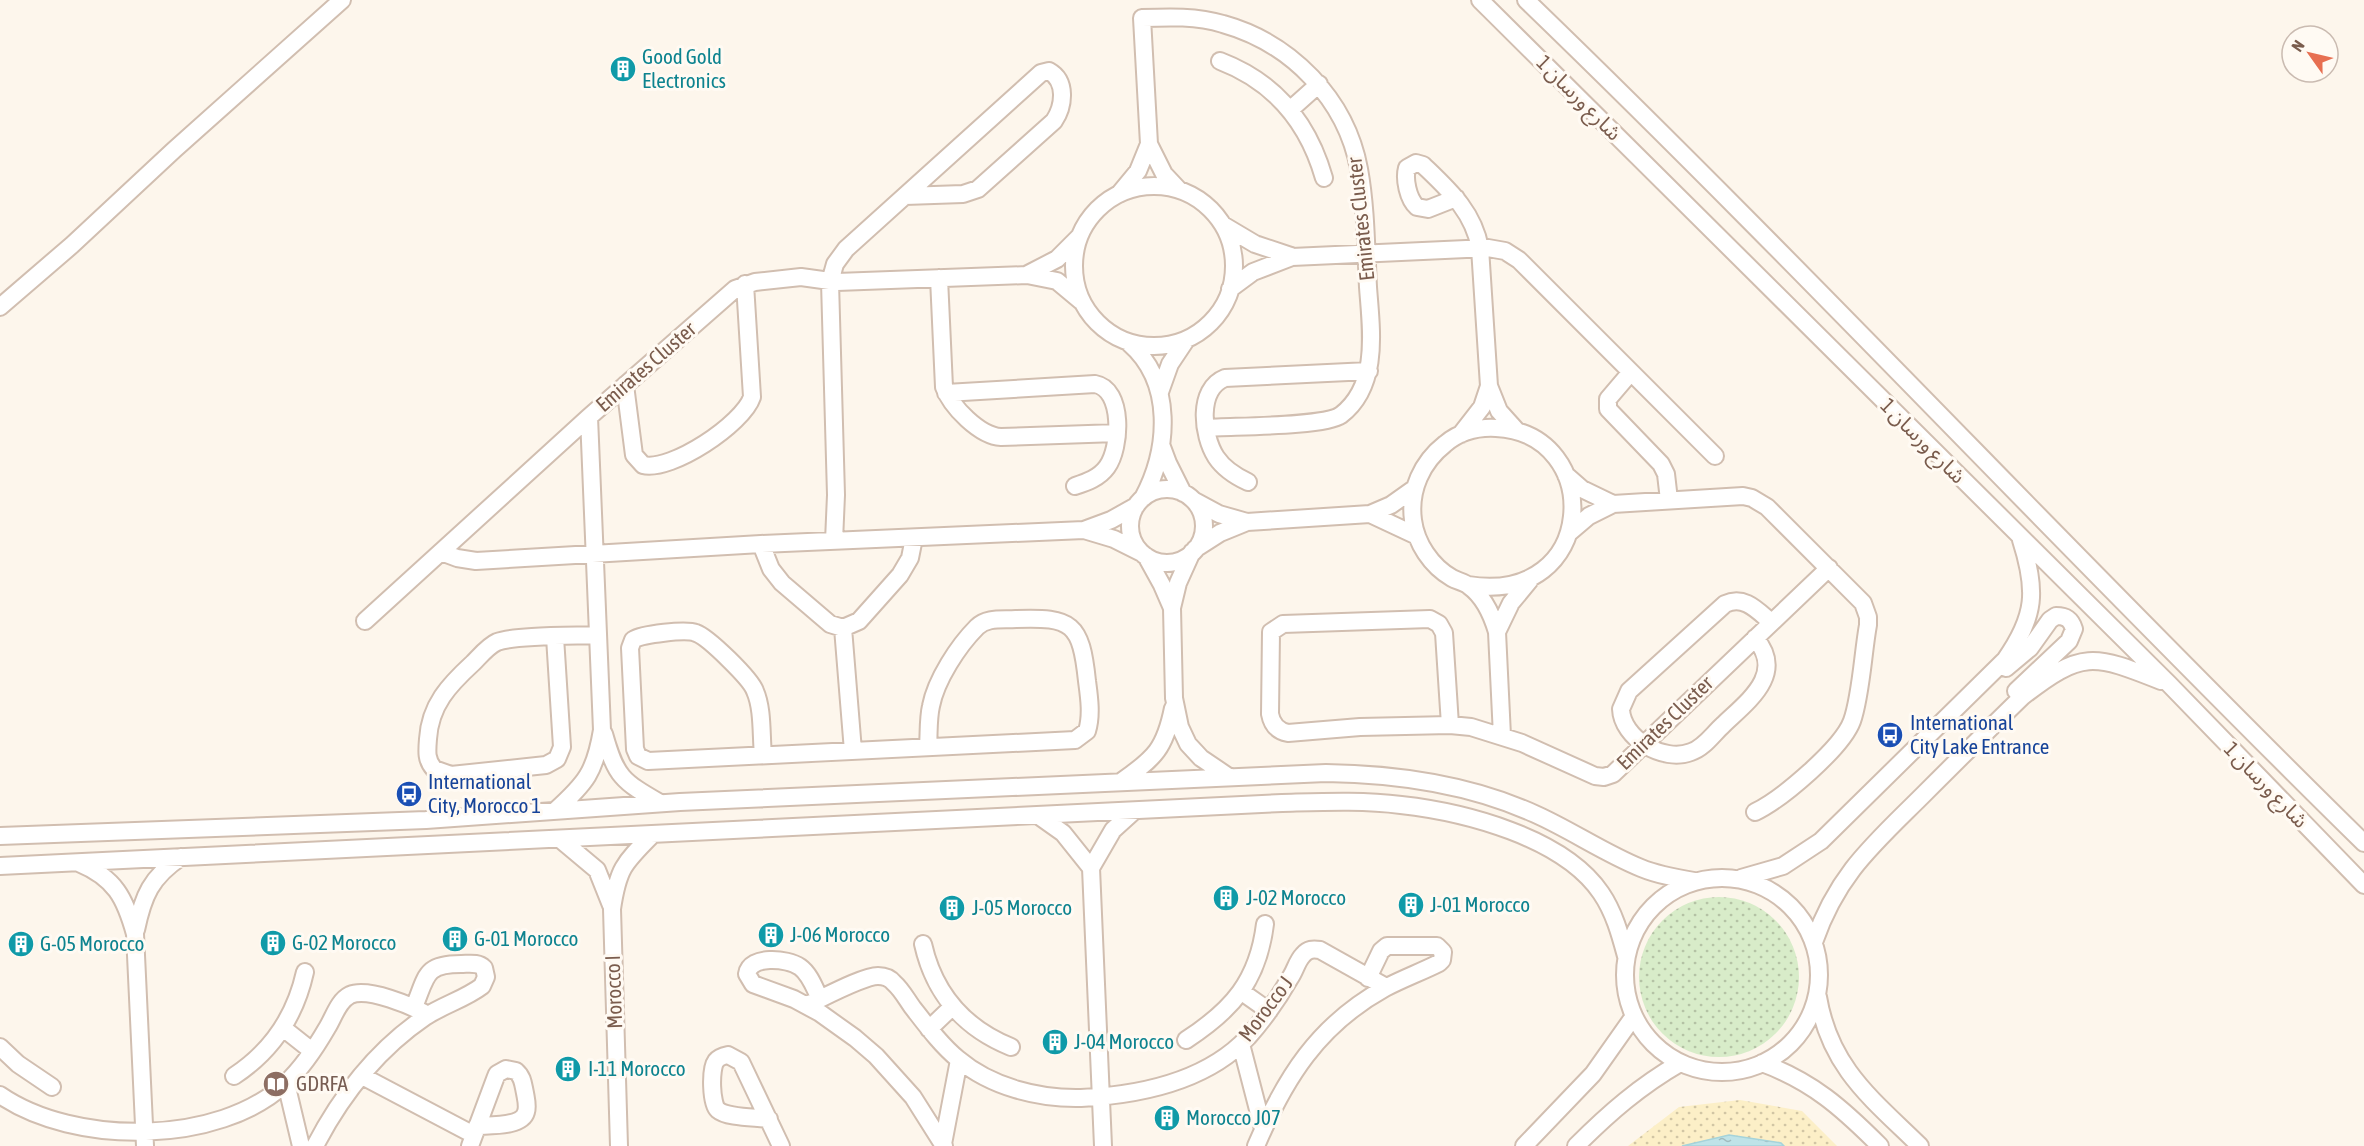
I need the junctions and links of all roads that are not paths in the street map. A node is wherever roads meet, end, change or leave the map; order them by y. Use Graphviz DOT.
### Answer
graph roads {
  1 [pos="342,0"];
  2 [pos="1480,0"];
  3 [pos="1526,0"];
  4 [pos="1220,61"];
  5 [pos="1319,84"];
  6 [pos="1291,109"];
  7 [pos="1149,144"];
  8 [pos="1324,178"];
  9 [pos="1179,190"];
  10 [pos="1119,195"];
  11 [pos="905,196"];
  12 [pos="1456,198"];
  13 [pos="1222,224"];
  14 [pos="1080,236"];
  15 [pos="1480,248"];
  16 [pos="1366,254"];
  17 [pos="1292,257"];
  18 [pos="1027,274"];
  19 [pos="939,278"];
  20 [pos="830,282"];
  21 [pos="745,284"];
  22 [pos="1230,289"];
  23 [pos="1081,301"];
  24 [pos="0,307"];
  25 [pos="1186,339"];
  26 [pos="1128,342"];
  27 [pos="1369,371"];
  28 [pos="1631,372"];
  29 [pos="625,385"];
  30 [pos="1489,386"];
  31 [pos="1160,392"];
  32 [pos="946,393"];
  33 [pos="589,417"];
  34 [pos="1207,428"];
  35 [pos="1517,431"];
  36 [pos="1117,433"];
  37 [pos="1461,434"];
  38 [pos="1162,447"];
  39 [pos="1714,456"];
  40 [pos="1566,474"];
  41 [pos="1248,482"];
  42 [pos="1075,486"];
  43 [pos="1415,488"];
  44 [pos="1188,496"];
  45 [pos="1669,500"];
  46 [pos="1140,502"];
  47 [pos="1613,504"];
  48 [pos="1370,514"];
  49 [pos="1247,522"];
  50 [pos="1084,530"];
  51 [pos="1569,533"];
  52 [pos="1417,536"];
  53 [pos="2019,536"];
  54 [pos="914,538"];
  55 [pos="834,541"];
  56 [pos="761,544"];
  57 [pos="1194,551"];
  58 [pos="441,552"];
  59 [pos="595,555"];
  60 [pos="1144,555"];
  61 [pos="1829,568"];
  62 [pos="1531,579"];
  63 [pos="1468,585"];
  64 [pos="1172,608"];
  65 [pos="365,621"];
  66 [pos="1771,622"];
  67 [pos="843,628"];
  68 [pos="1497,632"];
  69 [pos="598,635"];
  70 [pos="555,637"];
  71 [pos="1755,638"];
  72 [pos="1985,679"];
  73 [pos="2169,684"];
  74 [pos="1174,698"];
  75 [pos="1450,725"];
  76 [pos="602,730"];
  77 [pos="1987,731"];
  78 [pos="1502,736"];
  79 [pos="1643,743"];
  80 [pos="928,747"];
  81 [pos="853,751"];
  82 [pos="763,755"];
  83 [pos="1229,777"];
  84 [pos="1121,782"];
  85 [pos="661,803"];
  86 [pos="1134,810"];
  87 [pos="555,811"];
  88 [pos="1755,812"];
  89 [pos="1039,816"];
  90 [pos="426,820"];
  91 [pos="653,834"];
  92 [pos="0,836"];
  93 [pos="560,839"];
  94 [pos="2364,843"];
  95 [pos="370,847"];
  96 [pos="181,857"];
  97 [pos="78,863"];
  98 [pos="0,866"];
  99 [pos="1091,868"];
  100 [pos="1740,879"];
  101 [pos="1694,881"];
  102 [pos="2364,885"];
  103 [pos="612,909"];
  104 [pos="1265,924"];
  105 [pos="135,934"];
  106 [pos="1814,942"];
  107 [pos="923,944"];
  108 [pos="1626,956"];
  109 [pos="305,972"];
  110 [pos="1368,978"];
  111 [pos="1386,987"];
  112 [pos="1242,992"];
  113 [pos="1817,994"];
  114 [pos="952,1007"];
  115 [pos="1269,1011"];
  116 [pos="1634,1016"];
  117 [pos="283,1028"];
  118 [pos="929,1029"];
  119 [pos="1186,1040"];
  120 [pos="1241,1044"];
  121 [pos="0,1047"];
  122 [pos="1011,1047"];
  123 [pos="312,1051"];
  124 [pos="959,1060"];
  125 [pos="1680,1063"];
  126 [pos="1762,1064"];
  127 [pos="234,1076"];
  128 [pos="362,1076"];
  129 [pos="286,1083"];
  130 [pos="52,1087"];
  131 [pos="1100,1096"];
  132 [pos="1,1099"];
  133 [pos="769,1119"];
  134 [pos="1263,1129"];
  135 [pos="474,1136"];
  136 [pos="145,1139"];
  137 [pos="944,1145"];
  138 [pos="301,1146"];
  139 [pos="315,1146"];
  140 [pos="619,1146"];
  141 [pos="781,1146"];
  142 [pos="1103,1146"];
  143 [pos="1256,1146"];
  144 [pos="1524,1146"];
  145 [pos="1576,1146"];
  146 [pos="1880,1146"];
  147 [pos="1920,1146"];
  1 -- 24 [label="street"];
  2 -- 53 [label="street, شارع ورسان 1"];
  3 -- 94 [label="street, شارع ورسان 1"];
  4 -- 6 [label="street"];
  5 -- 6 [label="street"];
  5 -- 7 [label="street, Emirates Cluster"];
  5 -- 16 [label="street, Emirates Cluster"];
  6 -- 8 [label="street"];
  7 -- 9 [label="street"];
  7 -- 10 [label="street"];
  9 -- 10 [label="street, Emirates Cluster"];
  9 -- 13 [label="street, Emirates Cluster"];
  10 -- 14 [label="street, Emirates Cluster"];
  11 -- 11 [label="street"];
  11 -- 20 [label="street"];
  12 -- 15 [label="street"];
  13 -- 17 [label="street"];
  13 -- 22 [label="street, Emirates Cluster"];
  14 -- 18 [label="street, Emirates Cluster"];
  14 -- 23 [label="street, Emirates Cluster"];
  15 -- 16 [label="street"];
  15 -- 28 [label="street"];
  15 -- 30 [label="street"];
  16 -- 17 [label="street"];
  16 -- 27 [label="street, Emirates Cluster"];
  17 -- 22 [label="street"];
  18 -- 19 [label="street, Emirates Cluster"];
  18 -- 23 [label="street, Emirates Cluster"];
  19 -- 20 [label="street, Emirates Cluster"];
  19 -- 32 [label="street"];
  20 -- 21 [label="street, Emirates Cluster"];
  20 -- 55 [label="street"];
  21 -- 29 [label="street, Emirates Cluster"];
  21 -- 29 [label="street"];
  22 -- 25 [label="street, Emirates Cluster"];
  23 -- 26 [label="street, Emirates Cluster"];
  25 -- 26 [label="street, Emirates Cluster"];
  25 -- 31 [label="street"];
  26 -- 31 [label="street"];
  27 -- 34 [label="street"];
  27 -- 34 [label="street"];
  28 -- 39 [label="street"];
  28 -- 45 [label="street"];
  29 -- 33 [label="street, Emirates Cluster"];
  30 -- 35 [label="street"];
  30 -- 37 [label="street"];
  31 -- 38 [label="street"];
  32 -- 36 [label="street"];
  32 -- 36 [label="street"];
  33 -- 58 [label="street"];
  33 -- 59 [label="street, Emirates Cluster"];
  34 -- 41 [label="street"];
  35 -- 37 [label="street"];
  35 -- 40 [label="street"];
  36 -- 42 [label="street"];
  37 -- 43 [label="street"];
  38 -- 44 [label="street"];
  38 -- 46 [label="street"];
  40 -- 47 [label="street"];
  40 -- 51 [label="street"];
  43 -- 48 [label="street"];
  43 -- 52 [label="street"];
  44 -- 46 [label="street"];
  44 -- 49 [label="street"];
  44 -- 57 [label="street"];
  45 -- 47 [label="street"];
  45 -- 61 [label="street"];
  46 -- 50 [label="street"];
  46 -- 60 [label="street"];
  47 -- 51 [label="street"];
  48 -- 49 [label="street"];
  48 -- 52 [label="street"];
  49 -- 57 [label="street"];
  50 -- 54 [label="street"];
  50 -- 60 [label="street"];
  51 -- 62 [label="street"];
  52 -- 63 [label="street"];
  53 -- 72 [label="street"];
  53 -- 73 [label="street, شارع ورسان 1"];
  54 -- 55 [label="street"];
  54 -- 67 [label="street"];
  55 -- 56 [label="street"];
  56 -- 59 [label="street"];
  56 -- 67 [label="street"];
  57 -- 60 [label="street"];
  57 -- 64 [label="street"];
  58 -- 59 [label="street"];
  58 -- 65 [label="street"];
  59 -- 69 [label="street, Emirates Cluster"];
  60 -- 64 [label="street"];
  61 -- 66 [label="street, Emirates Cluster"];
  61 -- 88 [label="street"];
  62 -- 63 [label="street"];
  62 -- 68 [label="street"];
  63 -- 68 [label="street"];
  64 -- 74 [label="street"];
  66 -- 71 [label="street, Emirates Cluster"];
  66 -- 79 [label="street"];
  67 -- 81 [label="street"];
  68 -- 78 [label="street"];
  69 -- 70 [label="street"];
  69 -- 76 [label="street, Emirates Cluster"];
  70 -- 70 [label="street"];
  71 -- 79 [label="street, Emirates Cluster"];
  71 -- 79 [label="street"];
  72 -- 77 [label="street"];
  72 -- 100 [label="street"];
  73 -- 77 [label="street"];
  73 -- 102 [label="street, شارع ورسان 1"];
  74 -- 83 [label="street"];
  74 -- 84 [label="street"];
  75 -- 75 [label="street, Emirates Cluster"];
  75 -- 78 [label="street, Emirates Cluster"];
  76 -- 85 [label="street, Emirates Cluster"];
  76 -- 87 [label="street, Emirates Cluster"];
  77 -- 106 [label="street"];
  78 -- 79 [label="street, Emirates Cluster"];
  80 -- 80 [label="street"];
  80 -- 81 [label="street"];
  81 -- 82 [label="street"];
  82 -- 82 [label="street"];
  83 -- 84 [label="street"];
  83 -- 101 [label="street"];
  84 -- 85 [label="street"];
  85 -- 87 [label="street"];
  86 -- 89 [label="street"];
  86 -- 99 [label="street"];
  86 -- 108 [label="street"];
  87 -- 90 [label="street"];
  89 -- 91 [label="street"];
  89 -- 99 [label="street"];
  90 -- 92 [label="street"];
  90 -- 95 [label="street"];
  91 -- 93 [label="street"];
  91 -- 103 [label="street, Morocco I"];
  93 -- 95 [label="street"];
  93 -- 103 [label="street, Morocco I"];
  95 -- 96 [label="street"];
  96 -- 97 [label="street"];
  96 -- 105 [label="street"];
  97 -- 98 [label="street"];
  97 -- 105 [label="street"];
  99 -- 131 [label="street"];
  100 -- 101 [label="street"];
  100 -- 106 [label="street"];
  101 -- 108 [label="street"];
  103 -- 140 [label="street, Morocco I"];
  104 -- 112 [label="street"];
  105 -- 136 [label="street"];
  106 -- 113 [label="street"];
  107 -- 114 [label="street"];
  108 -- 116 [label="street"];
  109 -- 117 [label="street"];
  110 -- 111 [label="street, Morocco J"];
  110 -- 111 [label="street"];
  110 -- 115 [label="street, Morocco J"];
  111 -- 134 [label="street"];
  112 -- 115 [label="street"];
  112 -- 119 [label="street"];
  113 -- 126 [label="street"];
  113 -- 147 [label="street"];
  114 -- 118 [label="street"];
  114 -- 122 [label="street"];
  115 -- 120 [label="street, Morocco J"];
  116 -- 125 [label="street"];
  116 -- 144 [label="street"];
  117 -- 123 [label="street"];
  117 -- 127 [label="street"];
  118 -- 124 [label="street, Morocco J"];
  118 -- 137 [label="street, Morocco J"];
  120 -- 131 [label="street, Morocco J"];
  120 -- 134 [label="street"];
  121 -- 130 [label="street"];
  123 -- 128 [label="street"];
  123 -- 129 [label="street"];
  124 -- 131 [label="street, Morocco J"];
  124 -- 137 [label="street"];
  125 -- 126 [label="street"];
  125 -- 145 [label="street"];
  126 -- 146 [label="street"];
  128 -- 135 [label="street"];
  128 -- 139 [label="street"];
  129 -- 136 [label="street"];
  129 -- 138 [label="street"];
  131 -- 142 [label="street"];
  132 -- 136 [label="street"];
  133 -- 141 [label="street"];
  134 -- 143 [label="street"];
}
